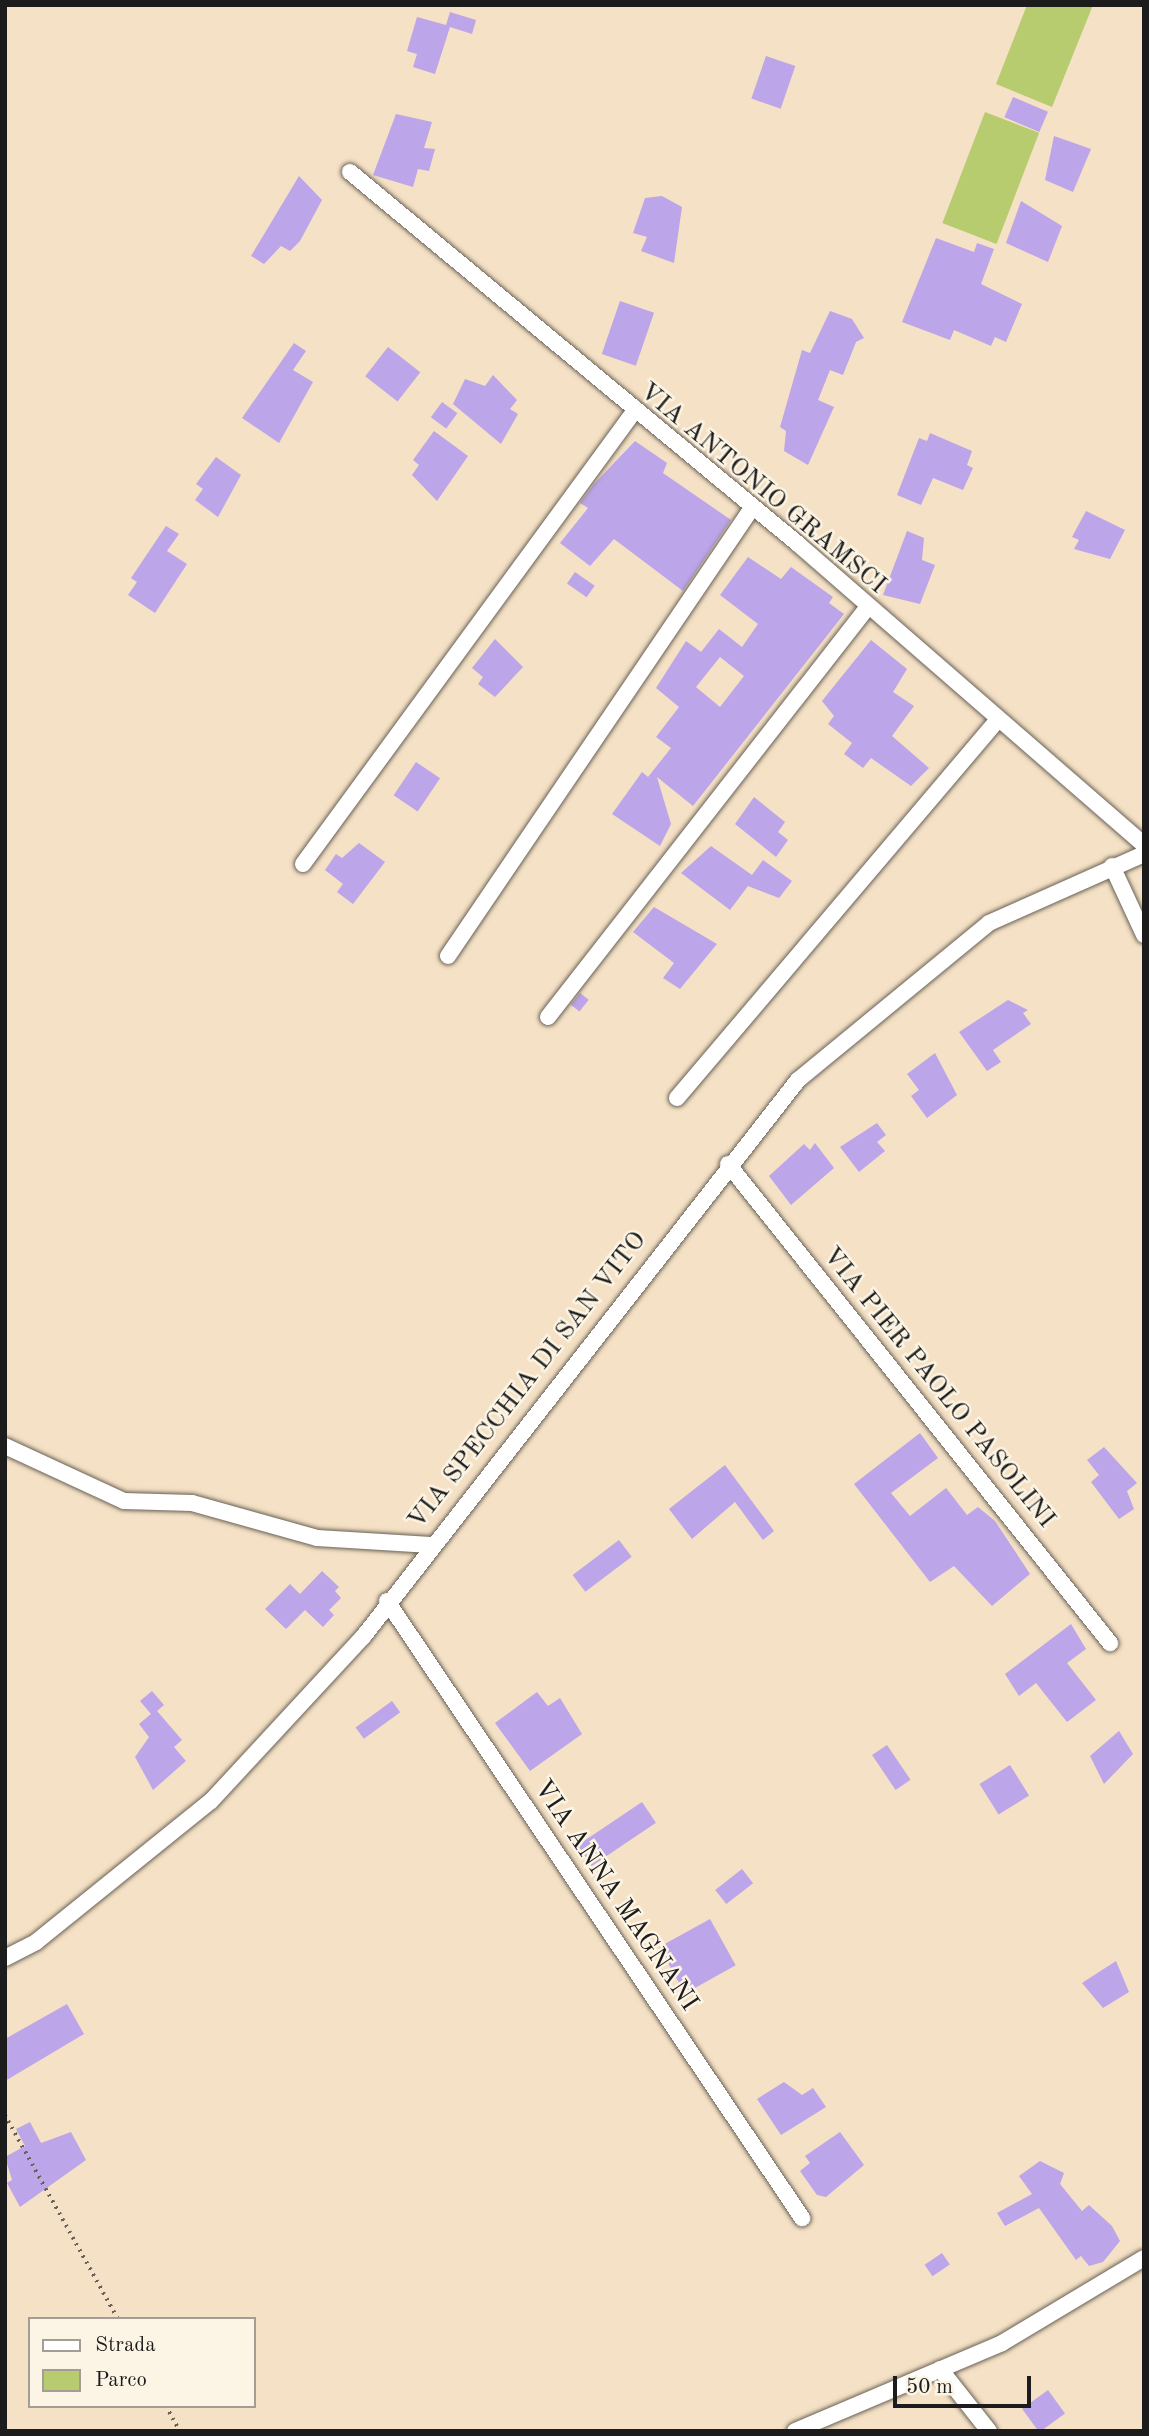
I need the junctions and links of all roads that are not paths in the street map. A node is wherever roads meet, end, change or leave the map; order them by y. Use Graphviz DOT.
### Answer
graph roads {
  1 [pos="350,172"];
  2 [pos="633,413"];
  3 [pos="750,511"];
  4 [pos="867,608"];
  5 [pos="998,720"];
  6 [pos="1144,845"];
  7 [pos="1144,854"];
  8 [pos="303,864"];
  9 [pos="1112,866"];
  10 [pos="1144,935"];
  11 [pos="448,956"];
  12 [pos="548,1017"];
  13 [pos="677,1098"];
  14 [pos="728,1164"];
  15 [pos="5,1446"];
  16 [pos="430,1545"];
  17 [pos="387,1601"];
  18 [pos="1110,1643"];
  19 [pos="5,1958"];
  20 [pos="802,2218"];
  21 [pos="1144,2258"];
  22 [pos="940,2369"];
  23 [pos="795,2431"];
  24 [pos="989,2431"];
  1 -- 2 [label="street, VIA ANTONIO GRAMSCI"];
  2 -- 3 [label="street, VIA ANTONIO GRAMSCI"];
  2 -- 8 [label="street"];
  3 -- 4 [label="street, VIA ANTONIO GRAMSCI"];
  3 -- 11 [label="street"];
  4 -- 5 [label="street, VIA ANTONIO GRAMSCI"];
  4 -- 12 [label="street"];
  5 -- 6 [label="street, VIA ANTONIO GRAMSCI"];
  5 -- 13 [label="street"];
  7 -- 9 [label="street, VIA SPECCHIA DI SAN VITO"];
  9 -- 10 [label="street"];
  9 -- 14 [label="street, VIA SPECCHIA DI SAN VITO"];
  14 -- 16 [label="street, VIA SPECCHIA DI SAN VITO"];
  14 -- 18 [label="street, VIA PIER PAOLO PASOLINI"];
  15 -- 16 [label="street"];
  16 -- 17 [label="street, VIA SPECCHIA DI SAN VITO"];
  17 -- 19 [label="street, VIA SPECCHIA DI SAN VITO"];
  17 -- 20 [label="street, VIA ANNA MAGNANI"];
  21 -- 22 [label="street"];
  22 -- 23 [label="street"];
  22 -- 24 [label="street"];
}
